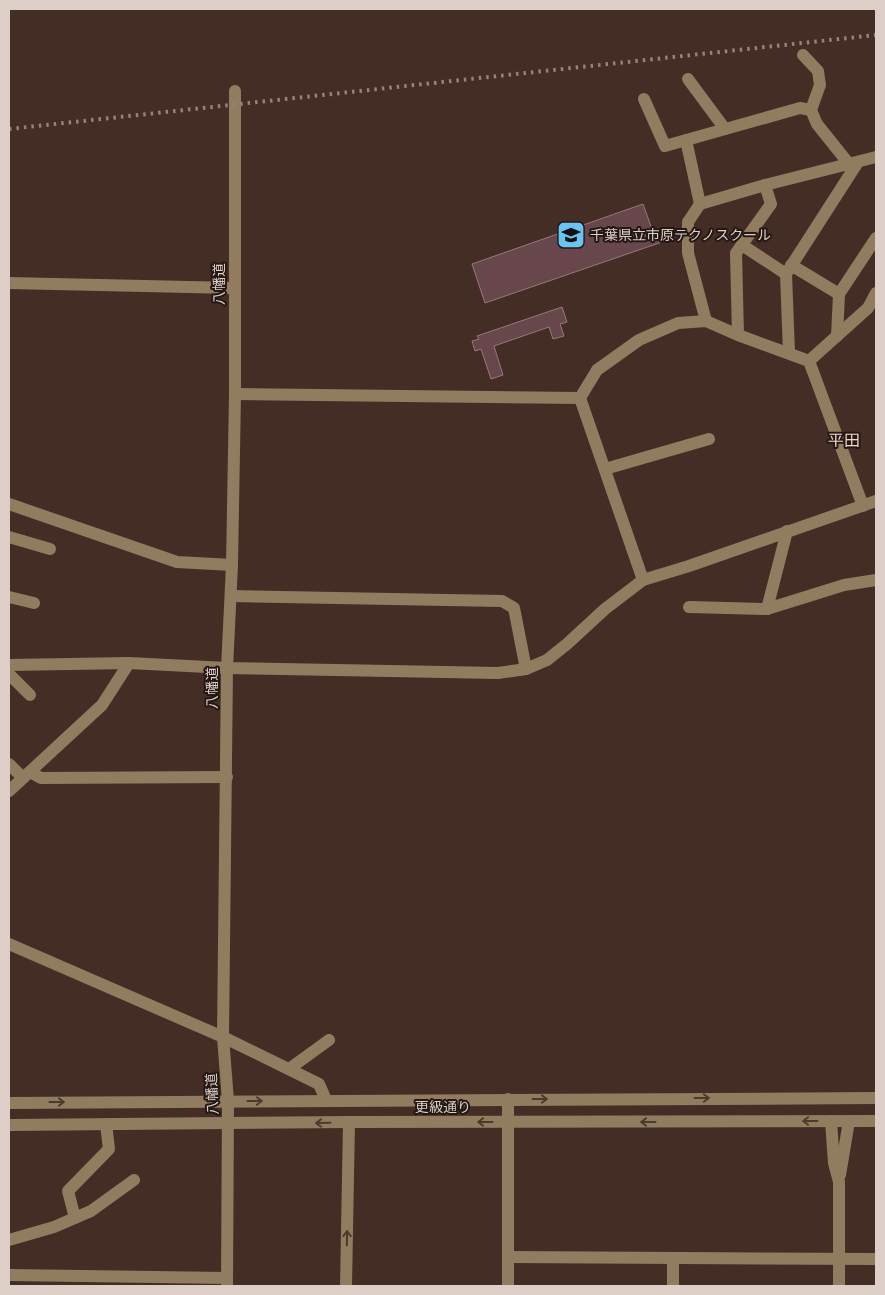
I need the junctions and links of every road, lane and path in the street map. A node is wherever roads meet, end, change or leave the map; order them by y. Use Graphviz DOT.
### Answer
graph roads {
  1 [pos="803,55"];
  2 [pos="688,79"];
  3 [pos="235,91"];
  4 [pos="644,98"];
  5 [pos="811,110"];
  6 [pos="724,129"];
  7 [pos="686,140"];
  8 [pos="875,159"];
  9 [pos="854,163"];
  10 [pos="766,185"];
  11 [pos="700,204"];
  12 [pos="876,238"];
  13 [pos="742,245"];
  14 [pos="789,270"];
  15 [pos="9,283"];
  16 [pos="234,288"];
  17 [pos="876,293"];
  18 [pos="839,294"];
  19 [pos="706,321"];
  20 [pos="738,335"];
  21 [pos="837,336"];
  22 [pos="789,353"];
  23 [pos="809,361"];
  24 [pos="235,394"];
  25 [pos="580,398"];
  26 [pos="709,439"];
  27 [pos="604,469"];
  28 [pos="876,501"];
  29 [pos="9,504"];
  30 [pos="863,506"];
  31 [pos="788,531"];
  32 [pos="9,537"];
  33 [pos="50,549"];
  34 [pos="232,565"];
  35 [pos="643,580"];
  36 [pos="876,580"];
  37 [pos="231,596"];
  38 [pos="9,597"];
  39 [pos="34,603"];
  40 [pos="689,607"];
  41 [pos="768,609"];
  42 [pos="129,663"];
  43 [pos="9,665"];
  44 [pos="227,668"];
  45 [pos="526,669"];
  46 [pos="9,674"];
  47 [pos="30,695"];
  48 [pos="9,764"];
  49 [pos="27,775"];
  50 [pos="227,777"];
  51 [pos="9,791"];
  52 [pos="9,944"];
  53 [pos="223,1037"];
  54 [pos="329,1040"];
  55 [pos="290,1069"];
  56 [pos="876,1098"];
  57 [pos="508,1099"];
  58 [pos="326,1100"];
  59 [pos="228,1101"];
  60 [pos="9,1102"];
  61 [pos="831,1121"];
  62 [pos="849,1121"];
  63 [pos="876,1121"];
  64 [pos="349,1122"];
  65 [pos="508,1122"];
  66 [pos="106,1124"];
  67 [pos="228,1124"];
  68 [pos="9,1125"];
  69 [pos="134,1180"];
  70 [pos="838,1182"];
  71 [pos="75,1218"];
  72 [pos="9,1240"];
  73 [pos="509,1258"];
  74 [pos="673,1258"];
  75 [pos="839,1259"];
  76 [pos="876,1259"];
  77 [pos="9,1275"];
  78 [pos="227,1282"];
  79 [pos="346,1286"];
  80 [pos="508,1286"];
  81 [pos="673,1286"];
  82 [pos="839,1286"];
  1 -- 5 [label="street"];
  2 -- 6 [label="street"];
  3 -- 16 [label="street, 八幡道"];
  4 -- 7 [label="street"];
  5 -- 6 [label="street"];
  5 -- 9 [label="street"];
  6 -- 7 [label="street"];
  7 -- 11 [label="street"];
  8 -- 9 [label="street"];
  9 -- 10 [label="street"];
  9 -- 14 [label="street"];
  10 -- 11 [label="street"];
  10 -- 13 [label="street"];
  11 -- 19 [label="street"];
  12 -- 18 [label="street"];
  13 -- 14 [label="street"];
  13 -- 20 [label="street"];
  14 -- 18 [label="street"];
  14 -- 22 [label="street"];
  15 -- 16 [label="street"];
  16 -- 24 [label="street, 八幡道"];
  17 -- 21 [label="street"];
  18 -- 21 [label="street"];
  19 -- 20 [label="street"];
  19 -- 25 [label="street"];
  20 -- 22 [label="street"];
  21 -- 23 [label="street"];
  22 -- 23 [label="street"];
  23 -- 30 [label="street"];
  24 -- 25 [label="street"];
  24 -- 34 [label="street, 八幡道"];
  25 -- 27 [label="street"];
  26 -- 27 [label="street"];
  27 -- 35 [label="street"];
  28 -- 30 [label="street"];
  29 -- 34 [label="street"];
  30 -- 31 [label="street"];
  31 -- 35 [label="street"];
  31 -- 41 [label="street"];
  32 -- 33 [label="street"];
  34 -- 37 [label="street, 八幡道"];
  35 -- 45 [label="street"];
  36 -- 41 [label="street"];
  37 -- 44 [label="street, 八幡道"];
  37 -- 45 [label="street"];
  38 -- 39 [label="street"];
  40 -- 41 [label="street"];
  42 -- 43 [label="street"];
  42 -- 44 [label="street"];
  42 -- 49 [label="street"];
  44 -- 45 [label="street"];
  44 -- 50 [label="street, 八幡道"];
  46 -- 47 [label="street"];
  48 -- 49 [label="street"];
  49 -- 50 [label="street"];
  49 -- 51 [label="street"];
  50 -- 53 [label="street, 八幡道"];
  52 -- 53 [label="street"];
  53 -- 55 [label="street"];
  53 -- 59 [label="street, 八幡道"];
  54 -- 55 [label="street"];
  55 -- 58 [label="street"];
  57 -- 56 [label="street, 更級通り, one-way"];
  57 -- 58 [label="street, 更級通り"];
  57 -- 65 [label="street"];
  59 -- 58 [label="street, 更級通り, one-way"];
  60 -- 59 [label="street, 更級通り, one-way"];
  59 -- 67 [label="street, 八幡道"];
  61 -- 62 [label="street, 更級通り"];
  61 -- 65 [label="street, 更級通り, one-way"];
  61 -- 70 [label="street"];
  62 -- 63 [label="street, 更級通り"];
  62 -- 70 [label="street"];
  65 -- 64 [label="street, 更級通り, one-way"];
  64 -- 67 [label="street, 更級通り, one-way"];
  79 -- 64 [label="street, one-way"];
  65 -- 73 [label="street"];
  66 -- 67 [label="street, 更級通り"];
  66 -- 68 [label="street, 更級通り"];
  66 -- 71 [label="street"];
  67 -- 78 [label="street, 八幡道"];
  69 -- 71 [label="street"];
  70 -- 75 [label="street"];
  71 -- 72 [label="street"];
  73 -- 74 [label="street"];
  73 -- 80 [label="street"];
  74 -- 75 [label="street"];
  74 -- 81 [label="street"];
  75 -- 76 [label="street"];
  75 -- 82 [label="street"];
  77 -- 78 [label="street"];
}
